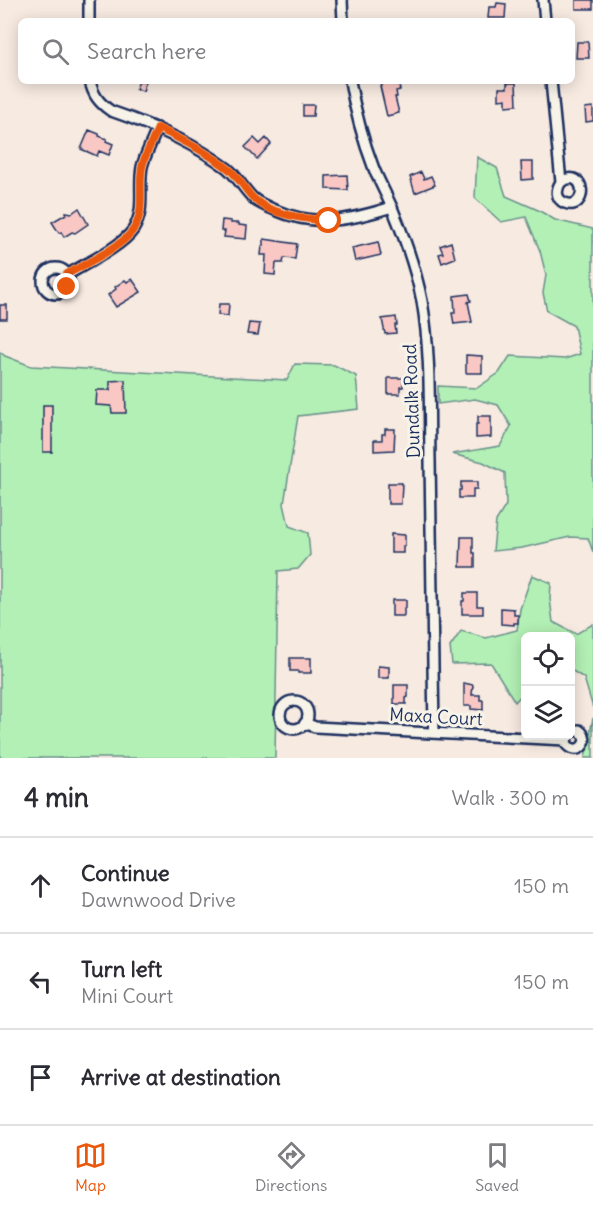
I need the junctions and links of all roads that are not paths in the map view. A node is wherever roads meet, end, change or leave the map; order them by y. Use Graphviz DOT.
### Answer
graph roads {
  1 [pos="89,0"];
  2 [pos="342,0"];
  3 [pos="543,0"];
  4 [pos="89,18"];
  5 [pos="343,18"];
  6 [pos="545,18"];
  7 [pos="91,84"];
  8 [pos="351,84"];
  9 [pos="551,84"];
  10 [pos="158,128"];
  11 [pos="561,182"];
  12 [pos="392,207"];
  13 [pos="67,274"];
  14 [pos="305,723"];
  15 [pos="434,733"];
  16 [pos="521,735"];
  1 -- 4 [label="street"];
  2 -- 5 [label="street"];
  3 -- 6 [label="street"];
  7 -- 10 [label="street"];
  8 -- 12 [label="street, Dundalk Road"];
  9 -- 11 [label="street"];
  10 -- 12 [label="street"];
  10 -- 13 [label="street"];
  12 -- 15 [label="street, Dundalk Road"];
  14 -- 15 [label="street, Maxa Court"];
  15 -- 16 [label="street, Maxa Court"];
}
